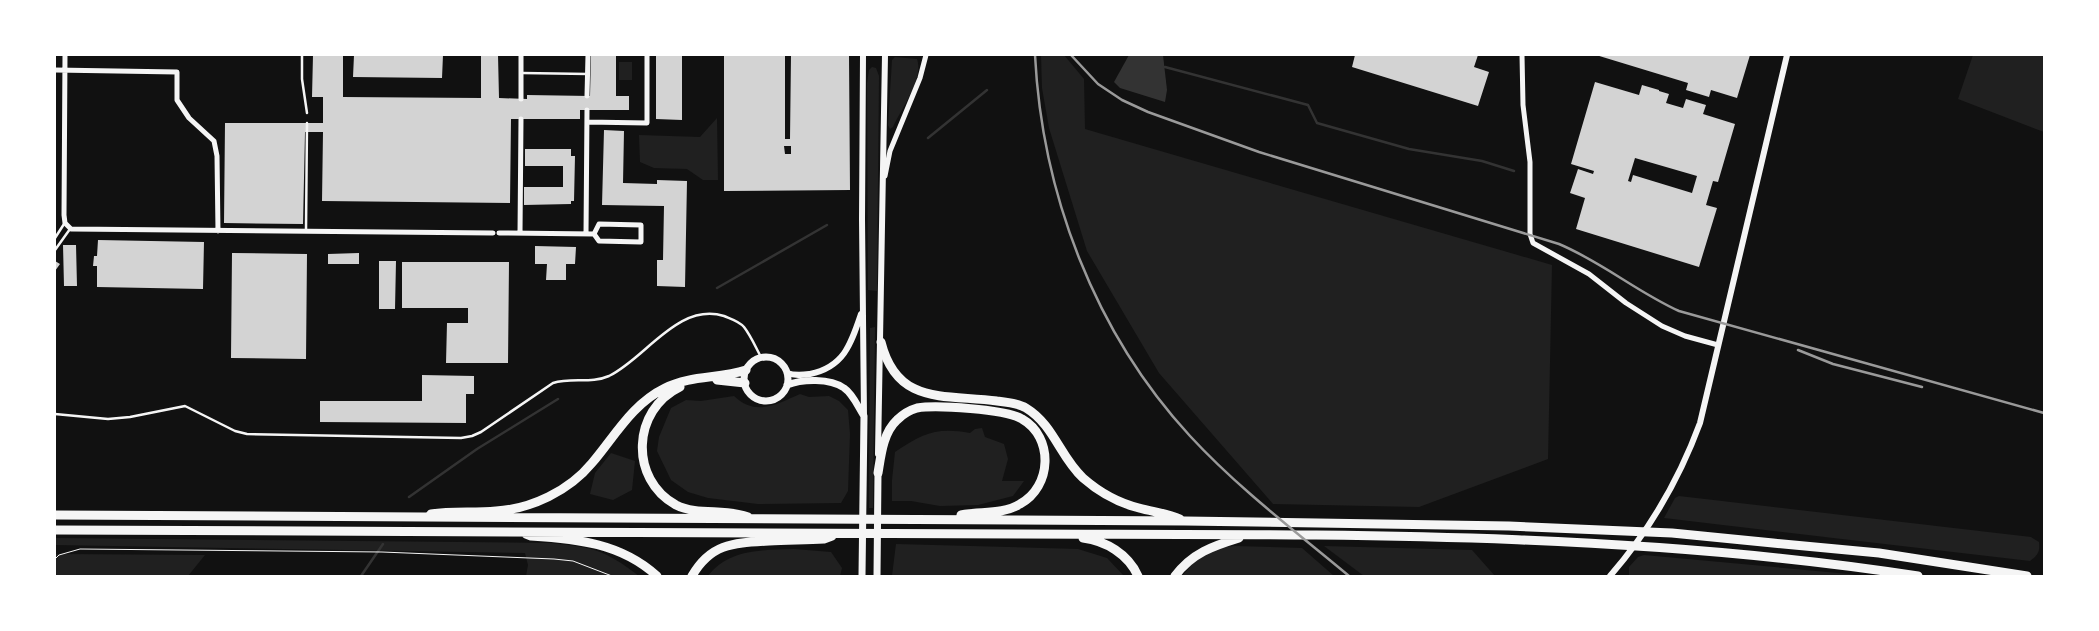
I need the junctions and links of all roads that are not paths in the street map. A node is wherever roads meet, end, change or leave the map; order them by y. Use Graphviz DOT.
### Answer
graph roads {
  1 [pos="65,55"];
  2 [pos="302,55"];
  3 [pos="521,55"];
  4 [pos="588,55"];
  5 [pos="647,55"];
  6 [pos="863,55"];
  7 [pos="886,55"];
  8 [pos="926,55"];
  9 [pos="1522,55"];
  10 [pos="1787,55"];
  11 [pos="55,70"];
  12 [pos="64,70"];
  13 [pos="521,73"];
  14 [pos="588,74"];
  15 [pos="587,96"];
  16 [pos="521,99"];
  17 [pos="587,110"];
  18 [pos="307,113"];
  19 [pos="521,119"];
  20 [pos="587,122"];
  21 [pos="307,123"];
  22 [pos="885,179"];
  23 [pos="65,223"];
  24 [pos="71,229"];
  25 [pos="218,231"];
  26 [pos="306,232"];
  27 [pos="520,234"];
  28 [pos="586,234"];
  29 [pos="594,234"];
  30 [pos="55,238"];
  31 [pos="55,250"];
  32 [pos="862,308"];
  33 [pos="880,342"];
  34 [pos="1718,345"];
  35 [pos="761,358"];
  36 [pos="746,370"];
  37 [pos="787,373"];
  38 [pos="745,384"];
  39 [pos="787,385"];
  40 [pos="55,414"];
  41 [pos="864,416"];
  42 [pos="878,472"];
  43 [pos="55,515"];
  44 [pos="402,518"];
  45 [pos="752,519"];
  46 [pos="939,520"];
  47 [pos="1184,521"];
  48 [pos="55,530"];
  49 [pos="519,530"];
  50 [pos="839,533"];
  51 [pos="1063,534"];
  52 [pos="1249,536"];
  53 [pos="656,576"];
  54 [pos="692,576"];
  55 [pos="862,576"];
  56 [pos="877,576"];
  57 [pos="1138,576"];
  58 [pos="1175,576"];
  59 [pos="1610,576"];
  60 [pos="1918,576"];
  61 [pos="2027,576"];
  1 -- 12 [label="street"];
  2 -- 18 [label="lane"];
  3 -- 13 [label="street"];
  4 -- 14 [label="street"];
  5 -- 20 [label="street"];
  6 -- 32 [label="street"];
  7 -- 22 [label="street"];
  8 -- 22 [label="street"];
  9 -- 34 [label="street"];
  10 -- 34 [label="street"];
  11 -- 12 [label="street"];
  12 -- 23 [label="street"];
  12 -- 25 [label="street"];
  13 -- 14 [label="lane"];
  13 -- 16 [label="street"];
  14 -- 15 [label="street"];
  17 -- 20 [label="street"];
  19 -- 27 [label="street"];
  20 -- 28 [label="street"];
  21 -- 26 [label="lane"];
  22 -- 33 [label="street"];
  23 -- 24 [label="street"];
  23 -- 30 [label="lane"];
  24 -- 25 [label="street"];
  24 -- 31 [label="lane"];
  25 -- 26 [label="street"];
  26 -- 27 [label="street"];
  27 -- 28 [label="street"];
  28 -- 29 [label="street"];
  29 -- 29 [label="street"];
  32 -- 37 [label="street"];
  32 -- 41 [label="street"];
  33 -- 42 [label="street"];
  33 -- 47 [label="highway"];
  34 -- 59 [label="street"];
  35 -- 36 [label="main road"];
  35 -- 37 [label="main road"];
  35 -- 40 [label="lane"];
  36 -- 38 [label="main road"];
  36 -- 44 [label="highway"];
  37 -- 39 [label="main road"];
  38 -- 39 [label="main road"];
  38 -- 45 [label="highway"];
  39 -- 41 [label="main road"];
  41 -- 55 [label="main road"];
  42 -- 46 [label="highway"];
  42 -- 56 [label="main road"];
  43 -- 44 [label="highway"];
  44 -- 45 [label="highway"];
  45 -- 46 [label="highway"];
  46 -- 47 [label="highway"];
  47 -- 61 [label="highway"];
  48 -- 49 [label="highway"];
  49 -- 50 [label="highway"];
  49 -- 53 [label="highway"];
  50 -- 51 [label="highway"];
  50 -- 54 [label="highway"];
  51 -- 52 [label="highway"];
  51 -- 57 [label="highway"];
  52 -- 58 [label="highway"];
  52 -- 60 [label="highway"];
}
